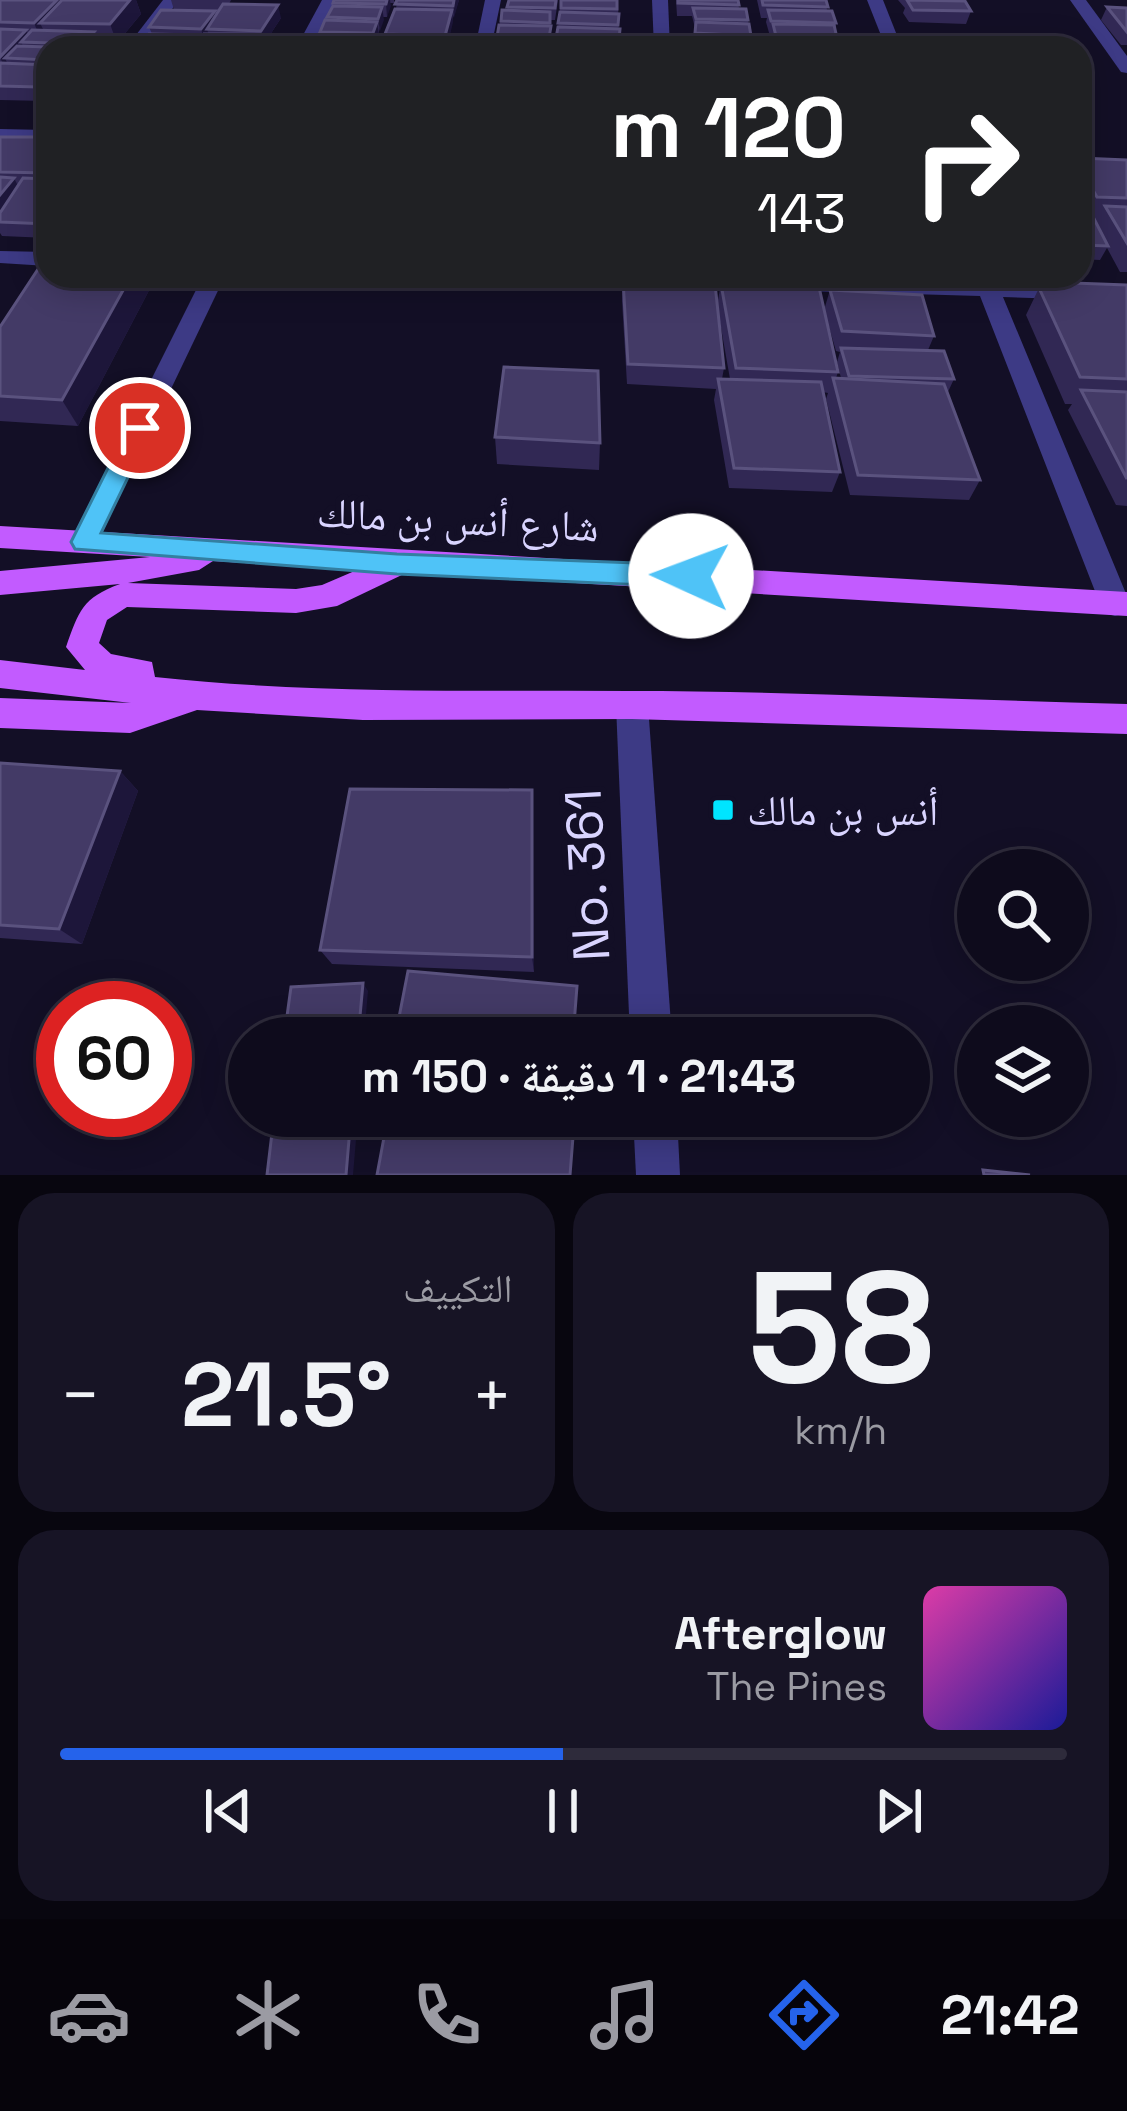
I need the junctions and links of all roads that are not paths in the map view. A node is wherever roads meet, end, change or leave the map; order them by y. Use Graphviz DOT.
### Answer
graph roads {
  1 [pos="170,0"];
  2 [pos="330,0"];
  3 [pos="494,0"];
  4 [pos="660,0"];
  5 [pos="875,0"];
  6 [pos="1078,0"];
  7 [pos="143,36"];
  8 [pos="310,36"];
  9 [pos="486,36"];
  10 [pos="662,36"];
  11 [pos="889,36"];
  12 [pos="1125,63"];
  13 [pos="0,135"];
  14 [pos="36,136"];
  15 [pos="0,257"];
  16 [pos="36,258"];
  17 [pos="208,288"];
  18 [pos="987,288"];
  19 [pos="1050,288"];
  20 [pos="1127,294"];
  21 [pos="0,537"];
  22 [pos="84,542"];
  23 [pos="240,550"];
  24 [pos="397,564"];
  25 [pos="0,583"];
  26 [pos="1121,604"];
  27 [pos="0,674"];
  28 [pos="207,697"];
  29 [pos="632,705"];
  30 [pos="0,713"];
  31 [pos="1127,719"];
  32 [pos="650,1017"];
  33 [pos="656,1137"];
  34 [pos="658,1175"];
  1 -- 7 [label="street"];
  2 -- 8 [label="street"];
  3 -- 9 [label="street"];
  4 -- 10 [label="street"];
  5 -- 11 [label="street"];
  6 -- 12 [label="street"];
  13 -- 14 [label="street"];
  15 -- 16 [label="street"];
  17 -- 22 [label="street"];
  18 -- 26 [label="street"];
  19 -- 20 [label="street"];
  21 -- 22 [label="main road, شارع أنس بن مالك"];
  22 -- 23 [label="main road, شارع أنس بن مالك"];
  23 -- 24 [label="main road, شارع أنس بن مالك"];
  23 -- 25 [label="main road"];
  24 -- 26 [label="main road, شارع أنس بن مالك"];
  24 -- 28 [label="main road"];
  27 -- 28 [label="main road"];
  28 -- 29 [label="main road"];
  28 -- 30 [label="main road"];
  29 -- 31 [label="main road"];
  29 -- 32 [label="street, No. 361"];
  33 -- 34 [label="street"];
}
